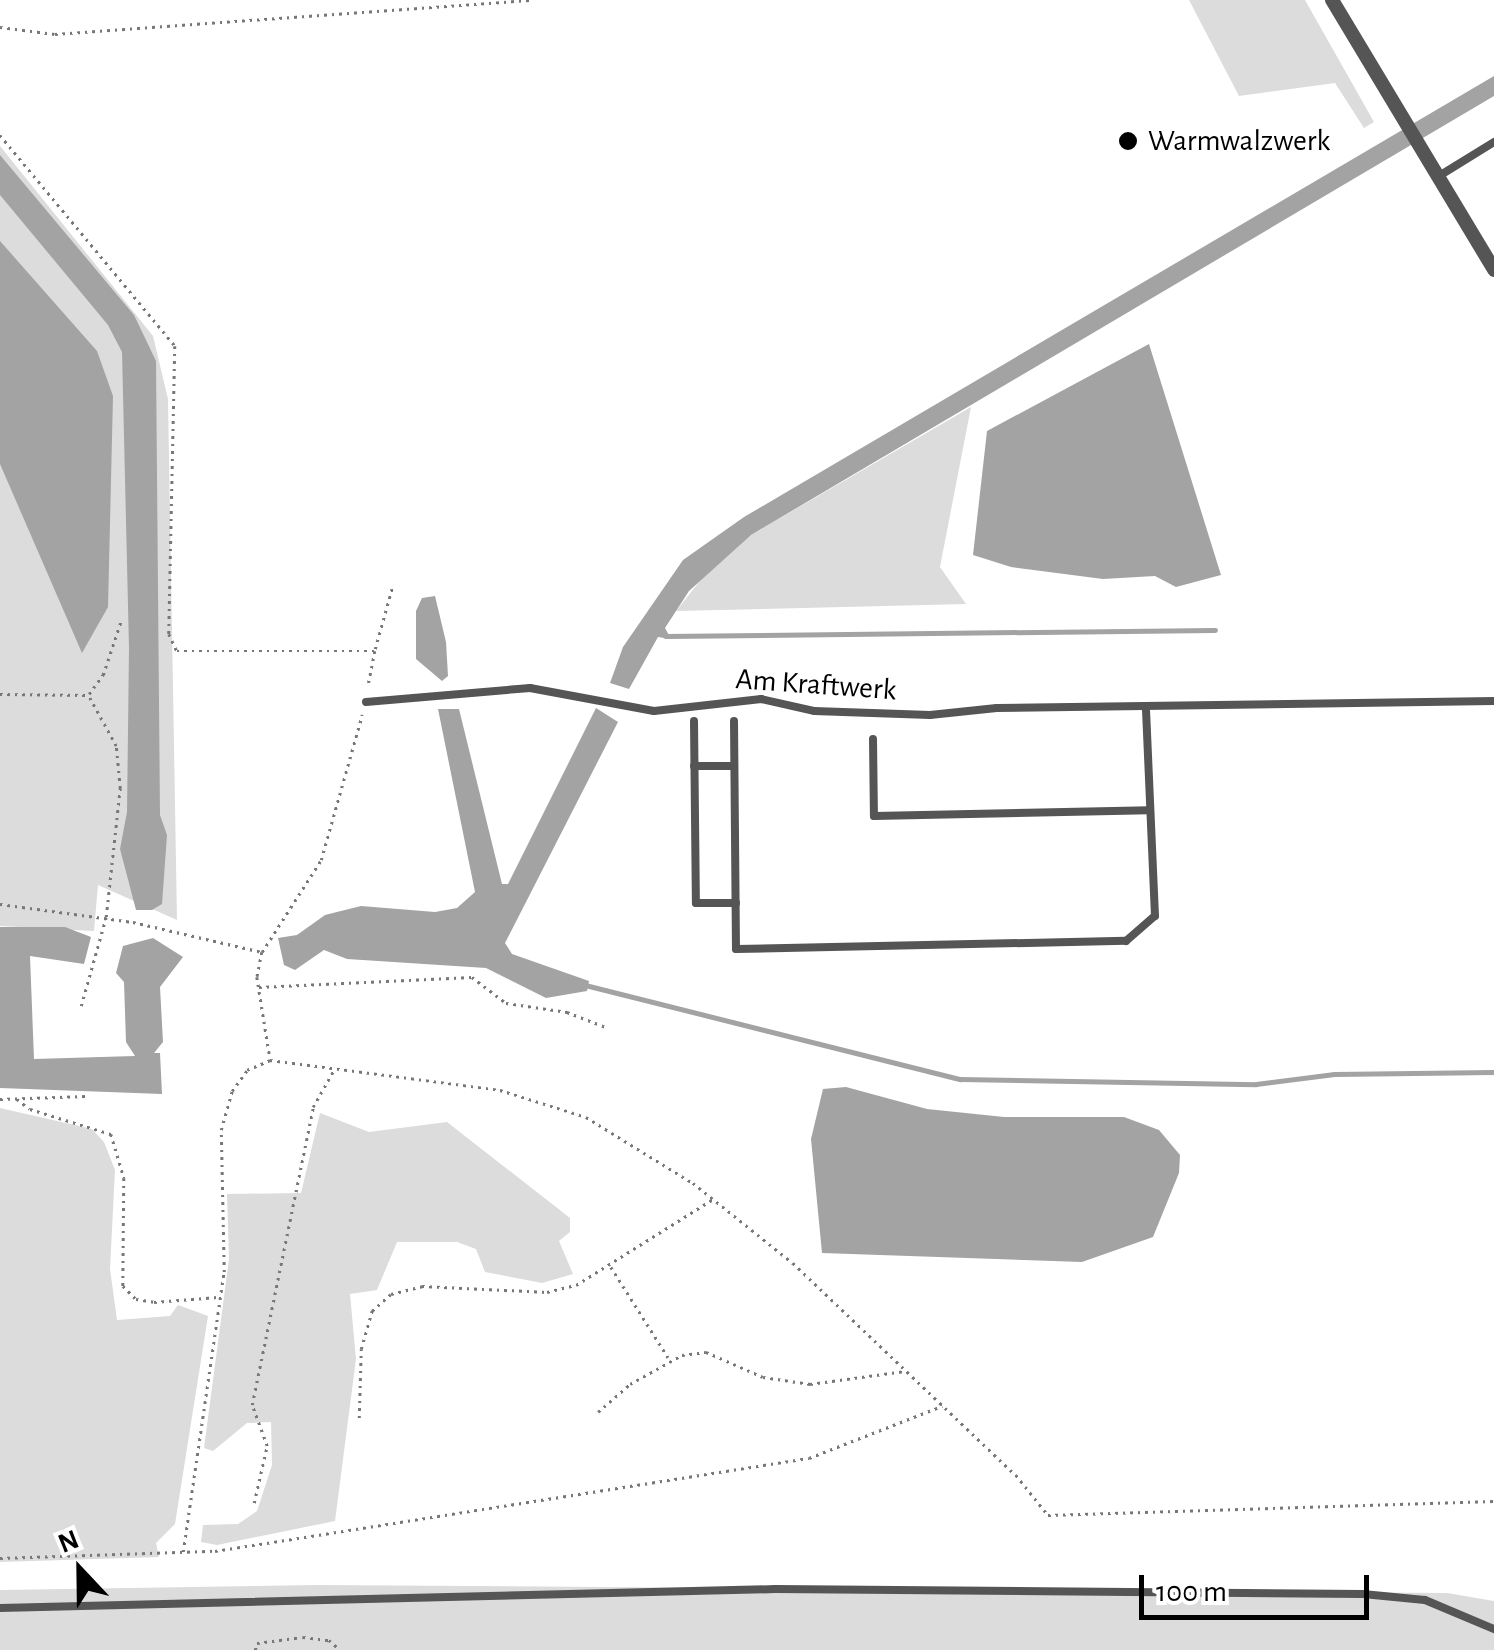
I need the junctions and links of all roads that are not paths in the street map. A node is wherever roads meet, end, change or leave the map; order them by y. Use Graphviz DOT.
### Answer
graph roads {
  1 [pos="1332,0"];
  2 [pos="1494,142"];
  3 [pos="1439,176"];
  4 [pos="1494,270"];
  5 [pos="1494,701"];
  6 [pos="366,702"];
  7 [pos="1146,710"];
  8 [pos="694,721"];
  9 [pos="734,721"];
  10 [pos="873,739"];
  11 [pos="694,766"];
  12 [pos="734,766"];
  13 [pos="1149,810"];
  14 [pos="736,903"];
  15 [pos="0,1608"];
  16 [pos="1494,1628"];
  1 -- 3 [label="street"];
  2 -- 3 [label="lane"];
  3 -- 4 [label="street"];
  5 -- 7 [label="lane, Am Kraftwerk"];
  6 -- 7 [label="lane, Am Kraftwerk"];
  7 -- 13 [label="lane"];
  8 -- 11 [label="lane"];
  9 -- 12 [label="lane"];
  10 -- 13 [label="lane"];
  11 -- 12 [label="lane"];
  11 -- 14 [label="lane"];
  12 -- 14 [label="lane"];
  13 -- 14 [label="lane"];
  15 -- 16 [label="lane"];
}
